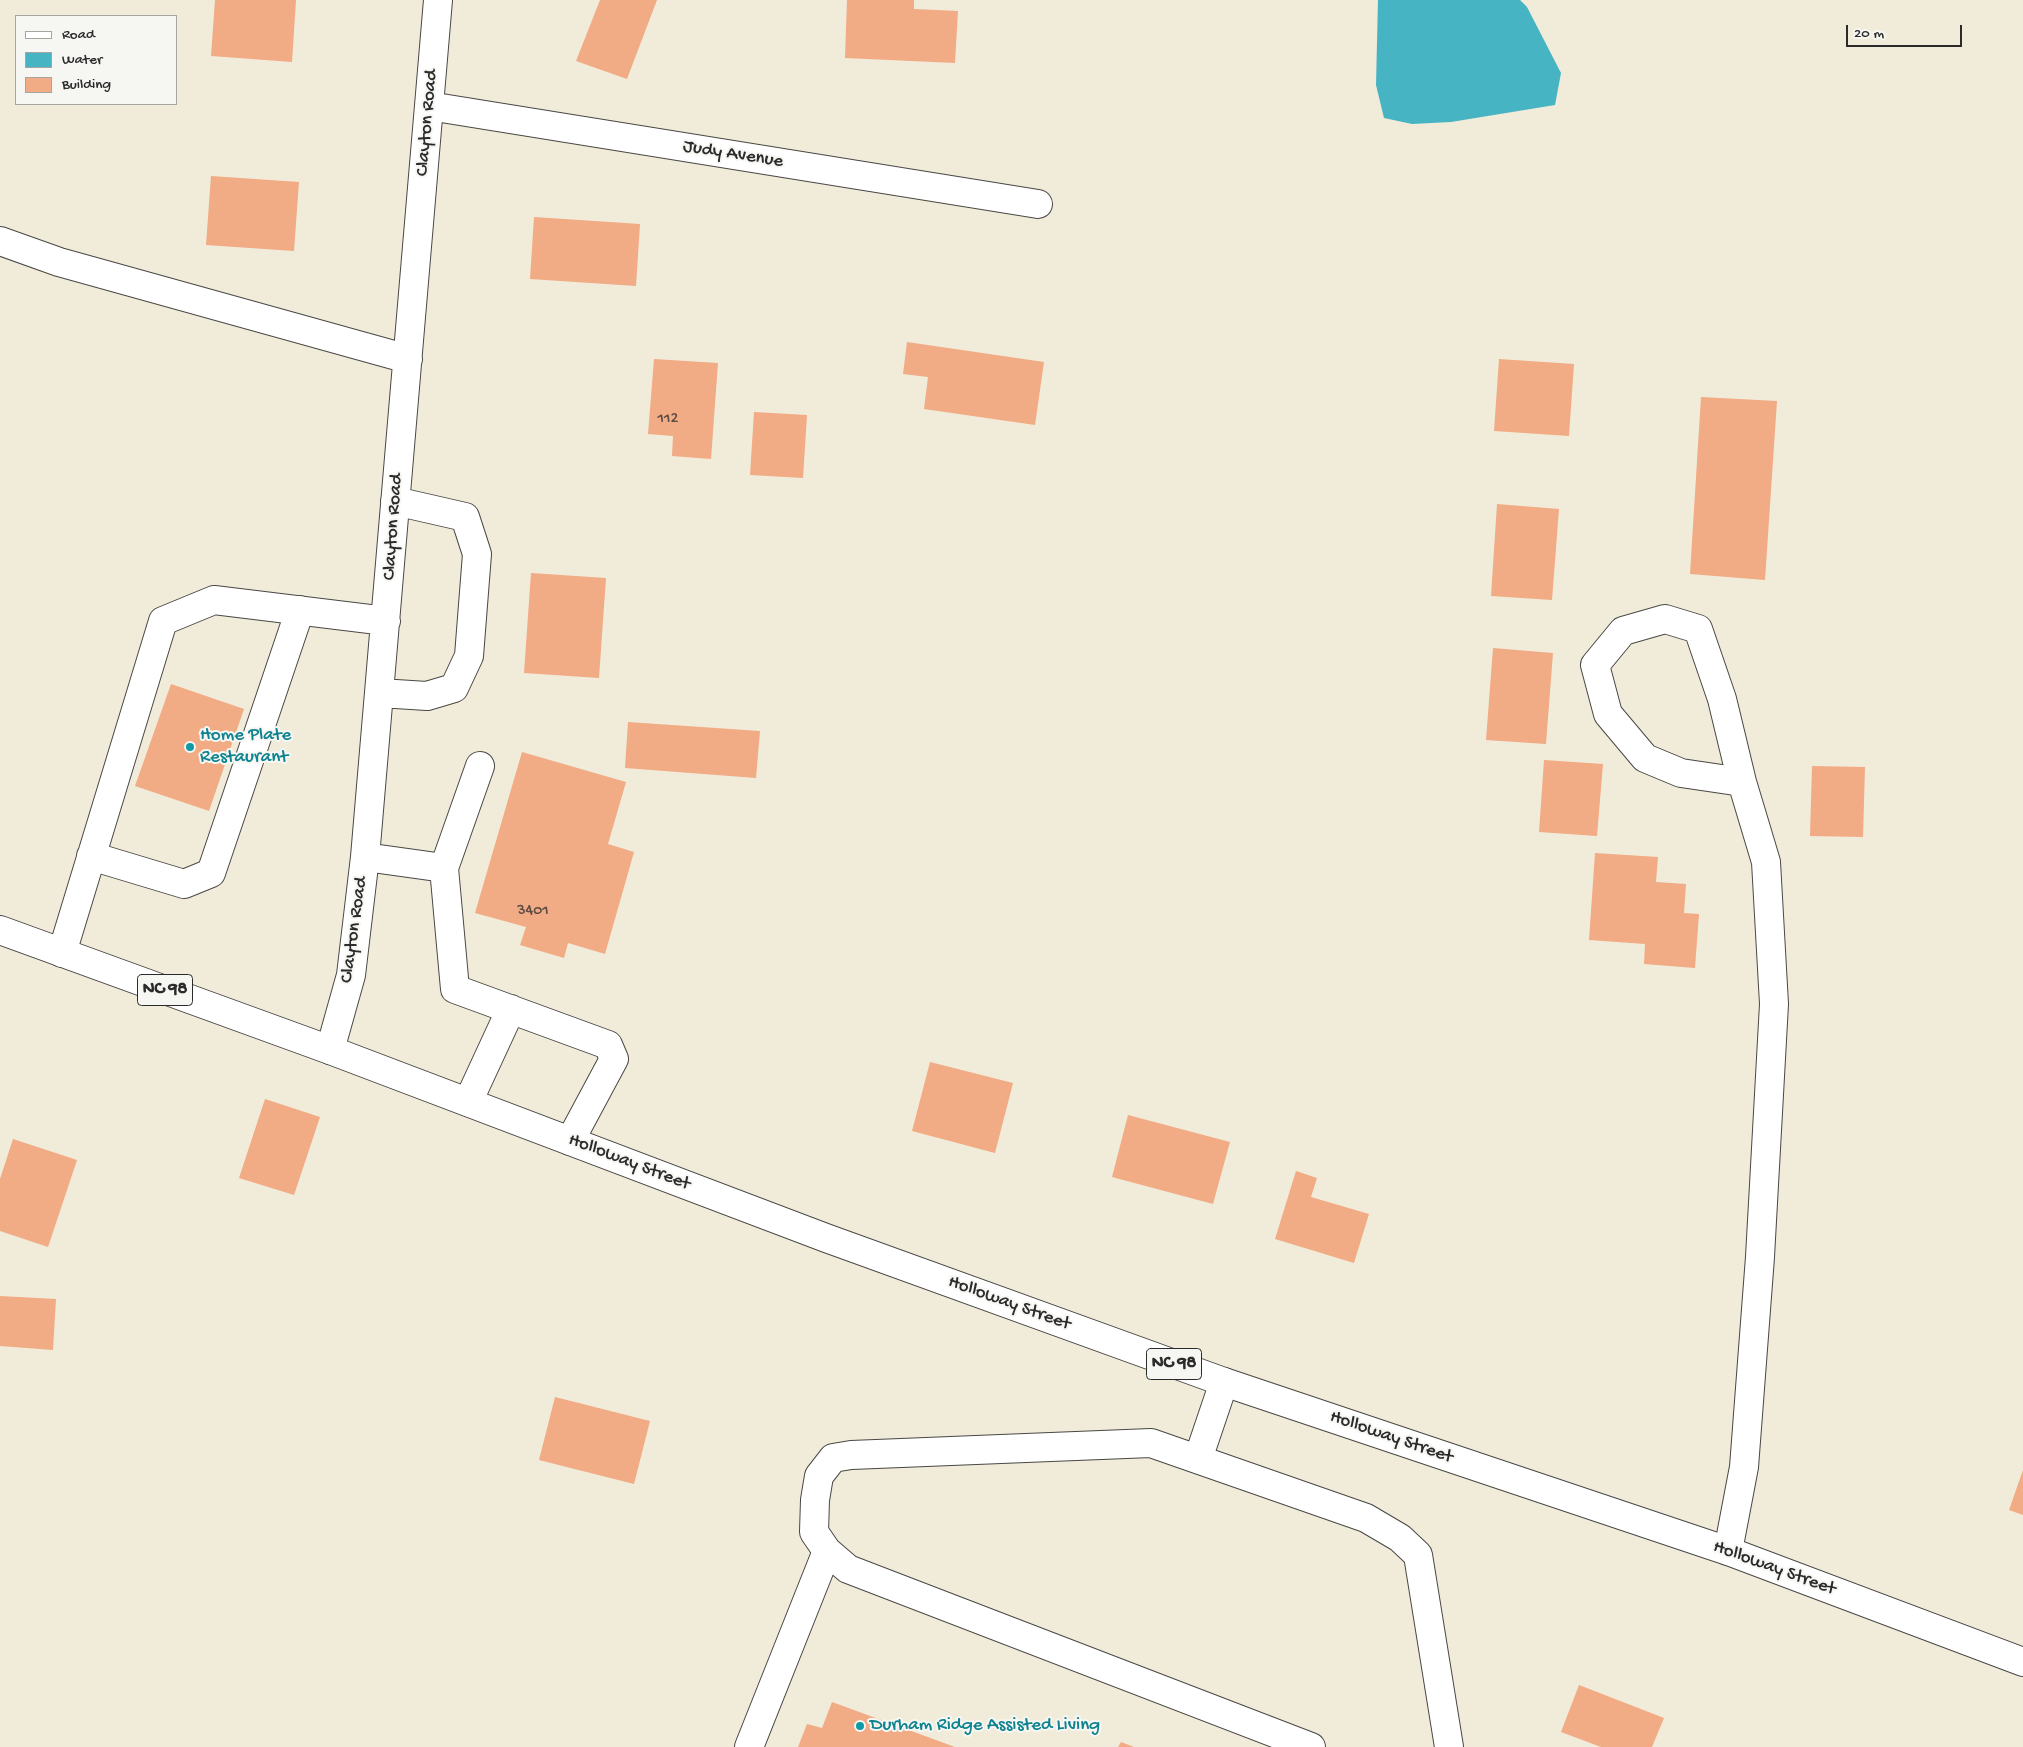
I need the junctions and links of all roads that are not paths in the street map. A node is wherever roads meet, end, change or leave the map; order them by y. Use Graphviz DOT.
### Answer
graph roads {
  1 [pos="438,0"];
  2 [pos="429,106"];
  3 [pos="1038,204"];
  4 [pos="0,241"];
  5 [pos="408,359"];
  6 [pos="395,501"];
  7 [pos="300,610"];
  8 [pos="386,621"];
  9 [pos="380,693"];
  10 [pos="480,766"];
  11 [pos="1742,782"];
  12 [pos="91,856"];
  13 [pos="365,857"];
  14 [pos="444,868"];
  15 [pos="0,930"];
  16 [pos="62,953"];
  17 [pos="511,1009"];
  18 [pos="330,1050"];
  19 [pos="468,1102"];
  20 [pos="570,1141"];
  21 [pos="1224,1382"];
  22 [pos="1198,1459"];
  23 [pos="827,1551"];
  24 [pos="1728,1551"];
  25 [pos="2023,1662"];
  26 [pos="749,1747"];
  27 [pos="1311,1747"];
  28 [pos="1449,1747"];
  1 -- 2 [label="main road, Clayton Road"];
  2 -- 3 [label="main road, Judy Avenue"];
  2 -- 5 [label="main road, Clayton Road"];
  4 -- 5 [label="main road"];
  5 -- 6 [label="main road, Clayton Road"];
  6 -- 8 [label="main road, Clayton Road"];
  6 -- 9 [label="main road"];
  7 -- 8 [label="main road"];
  7 -- 12 [label="main road"];
  7 -- 12 [label="main road"];
  8 -- 9 [label="main road, Clayton Road"];
  9 -- 13 [label="main road, Clayton Road"];
  10 -- 14 [label="main road"];
  11 -- 11 [label="main road"];
  11 -- 24 [label="main road"];
  12 -- 16 [label="main road"];
  13 -- 14 [label="main road"];
  13 -- 18 [label="main road, Clayton Road"];
  14 -- 17 [label="main road"];
  15 -- 16 [label="main road, Holloway Street / NC 98"];
  16 -- 18 [label="main road, Holloway Street / NC 98"];
  17 -- 19 [label="main road"];
  17 -- 20 [label="main road"];
  18 -- 19 [label="main road, Holloway Street / NC 98"];
  19 -- 20 [label="main road, Holloway Street / NC 98"];
  20 -- 21 [label="main road, Holloway Street / NC 98"];
  21 -- 22 [label="main road"];
  21 -- 24 [label="main road, Holloway Street / NC 98"];
  22 -- 23 [label="main road"];
  22 -- 28 [label="main road"];
  23 -- 26 [label="main road"];
  23 -- 27 [label="main road"];
  24 -- 25 [label="main road, Holloway Street / NC 98"];
}
